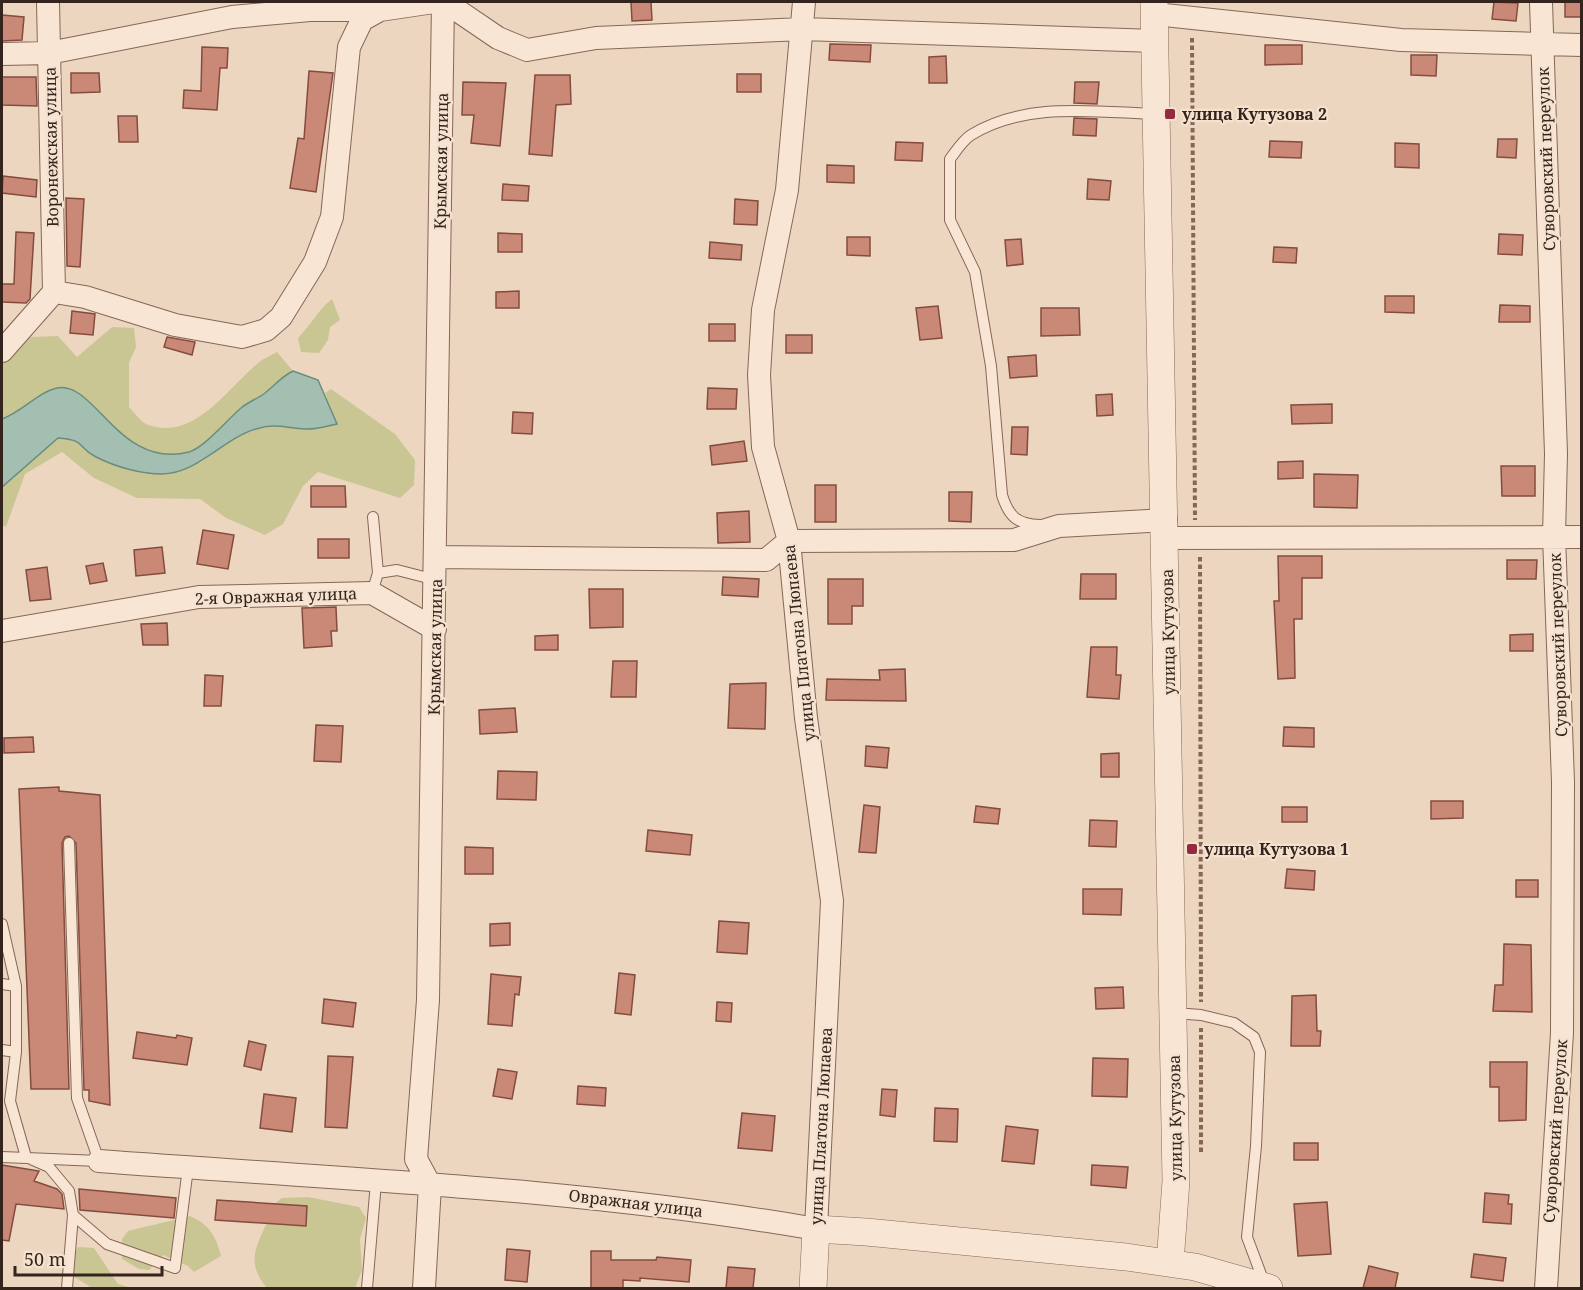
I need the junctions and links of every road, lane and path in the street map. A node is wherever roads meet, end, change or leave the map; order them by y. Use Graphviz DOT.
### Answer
graph roads {
  1 [pos="48,2"];
  2 [pos="434,2"];
  3 [pos="444,2"];
  4 [pos="804,2"];
  5 [pos="1541,2"];
  6 [pos="1155,8"];
  7 [pos="380,10"];
  8 [pos="1192,18"];
  9 [pos="803,29"];
  10 [pos="1155,41"];
  11 [pos="1542,43"];
  12 [pos="1581,45"];
  13 [pos="49,53"];
  14 [pos="2,54"];
  15 [pos="1157,114"];
  16 [pos="54,292"];
  17 [pos="2,351"];
  18 [pos="373,517"];
  19 [pos="1059,526"];
  20 [pos="1166,529"];
  21 [pos="1554,536"];
  22 [pos="1581,537"];
  23 [pos="1195,538"];
  24 [pos="789,542"];
  25 [pos="436,568"];
  26 [pos="375,583"];
  27 [pos="435,629"];
  28 [pos="2,631"];
  29 [pos="69,843"];
  30 [pos="2,924"];
  31 [pos="2,984"];
  32 [pos="16,986"];
  33 [pos="1174,1013"];
  34 [pos="1201,1015"];
  35 [pos="2,1050"];
  36 [pos="16,1052"];
  37 [pos="2,1157"];
  38 [pos="26,1157"];
  39 [pos="1201,1157"];
  40 [pos="99,1161"];
  41 [pos="188,1168"];
  42 [pos="376,1182"];
  43 [pos="430,1185"];
  44 [pos="73,1215"];
  45 [pos="816,1229"];
  46 [pos="1170,1263"];
  47 [pos="67,1288"];
  48 [pos="367,1288"];
  49 [pos="424,1288"];
  50 [pos="813,1288"];
  51 [pos="1268,1288"];
  52 [pos="1546,1288"];
  1 -- 13 [label="street, Воронежская улица"];
  2 -- 7 [label="street"];
  3 -- 9 [label="street"];
  3 -- 25 [label="street, Крымская улица"];
  4 -- 9 [label="street, улица Платона Люпаева"];
  5 -- 11 [label="street, Суворовский переулок"];
  6 -- 8 [label="street"];
  6 -- 10 [label="street, улица Кутузова"];
  7 -- 13 [label="street"];
  7 -- 16 [label="street"];
  8 -- 11 [label="street"];
  8 -- 23 [label="path"];
  9 -- 10 [label="street"];
  9 -- 24 [label="street, улица Платона Люпаева"];
  10 -- 15 [label="street, улица Кутузова"];
  11 -- 12 [label="street"];
  11 -- 21 [label="street, Суворовский переулок"];
  13 -- 14 [label="street"];
  13 -- 16 [label="street, Воронежская улица"];
  15 -- 19 [label="lane"];
  15 -- 20 [label="street, улица Кутузова"];
  16 -- 17 [label="street"];
  18 -- 26 [label="lane"];
  19 -- 20 [label="street"];
  19 -- 24 [label="street"];
  20 -- 23 [label="street"];
  20 -- 33 [label="street, улица Кутузова"];
  21 -- 22 [label="street"];
  21 -- 23 [label="street"];
  21 -- 52 [label="street, Суворовский переулок"];
  23 -- 34 [label="path"];
  24 -- 25 [label="street"];
  24 -- 45 [label="street, улица Платона Люпаева"];
  25 -- 26 [label="lane"];
  25 -- 27 [label="street, Крымская улица"];
  26 -- 27 [label="street, 2-я Овражная улица"];
  26 -- 28 [label="street, 2-я Овражная улица"];
  27 -- 43 [label="street, Крымская улица"];
  29 -- 40 [label="lane"];
  30 -- 32 [label="lane"];
  31 -- 32 [label="lane"];
  32 -- 36 [label="lane"];
  33 -- 34 [label="lane"];
  33 -- 46 [label="street, улица Кутузова"];
  34 -- 39 [label="path"];
  34 -- 51 [label="lane"];
  35 -- 36 [label="lane"];
  36 -- 38 [label="lane"];
  37 -- 38 [label="lane"];
  38 -- 40 [label="lane"];
  38 -- 44 [label="lane"];
  40 -- 41 [label="street, Овражная улица"];
  41 -- 42 [label="street, Овражная улица"];
  41 -- 44 [label="lane"];
  42 -- 43 [label="street, Овражная улица"];
  42 -- 48 [label="lane"];
  43 -- 45 [label="street, Овражная улица"];
  43 -- 49 [label="street"];
  44 -- 47 [label="lane"];
  45 -- 46 [label="street, Овражная улица"];
  45 -- 50 [label="street, улица Платона Люпаева"];
  46 -- 51 [label="street, Овражная улица"];
}
